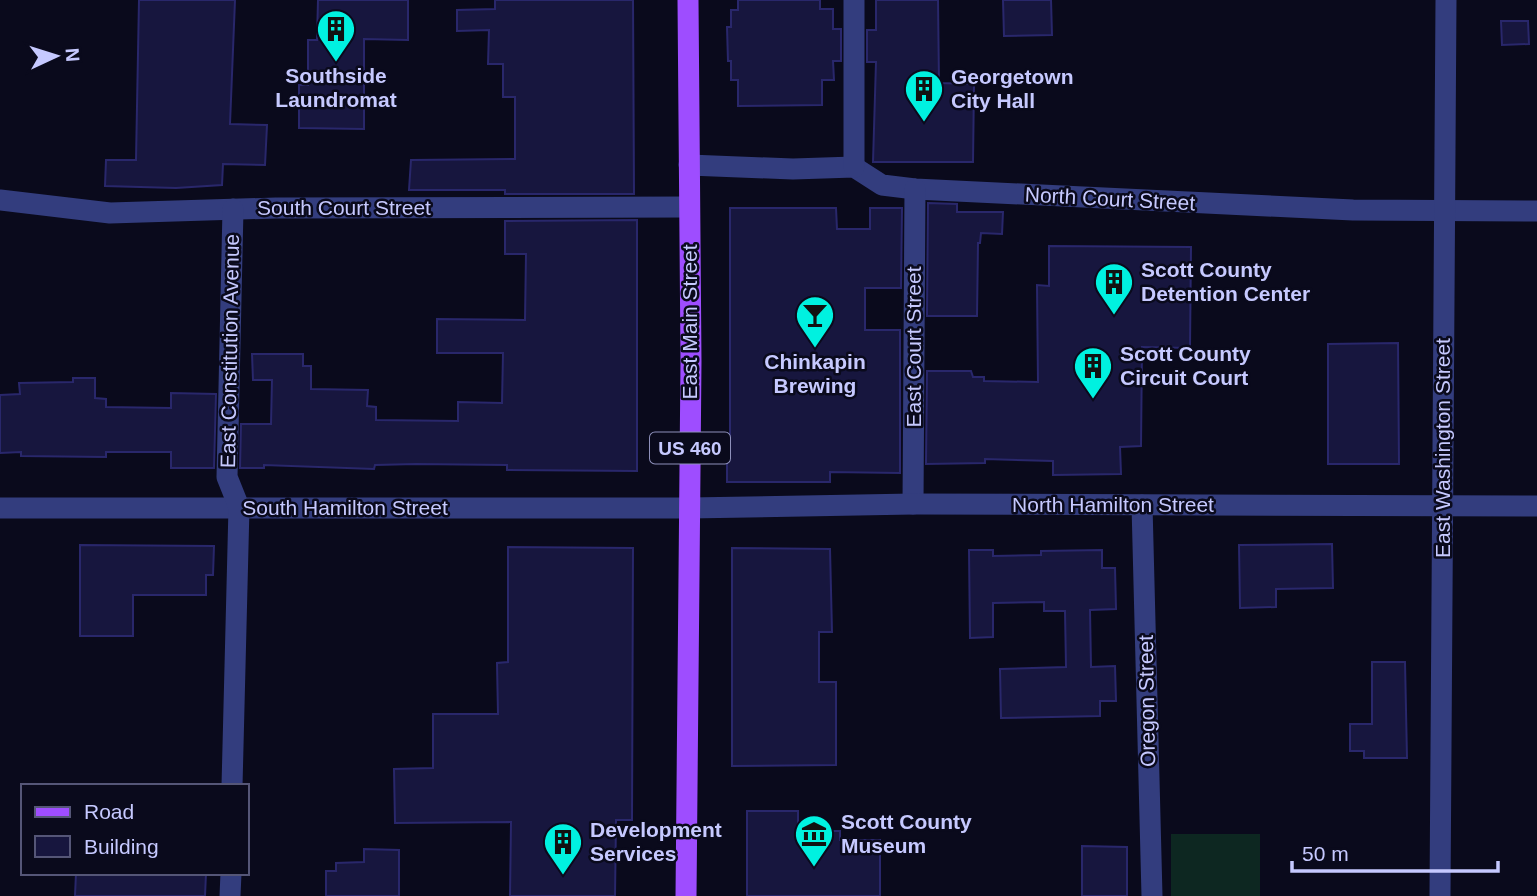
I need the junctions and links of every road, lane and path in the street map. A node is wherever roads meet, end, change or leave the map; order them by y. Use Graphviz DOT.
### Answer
graph roads {
  1 [pos="688,0"];
  2 [pos="854,0"];
  3 [pos="1446,0"];
  4 [pos="689,165"];
  5 [pos="854,167"];
  6 [pos="915,189"];
  7 [pos="0,200"];
  8 [pos="690,207"];
  9 [pos="233,209"];
  10 [pos="1444,211"];
  11 [pos="1537,211"];
  12 [pos="913,504"];
  13 [pos="1142,505"];
  14 [pos="1442,506"];
  15 [pos="1537,506"];
  16 [pos="0,508"];
  17 [pos="239,508"];
  18 [pos="689,508"];
  19 [pos="232,784"];
  20 [pos="230,875"];
  21 [pos="230,896"];
  22 [pos="685,896"];
  23 [pos="1152,896"];
  24 [pos="1440,896"];
  1 -- 4 [label="main road, East Main Street / US 460"];
  2 -- 5 [label="street"];
  3 -- 10 [label="street, East Washington Street"];
  4 -- 5 [label="street"];
  4 -- 8 [label="main road, East Main Street / US 460"];
  5 -- 6 [label="street, North Court Street"];
  6 -- 10 [label="street, North Court Street"];
  6 -- 12 [label="street, East Court Street"];
  7 -- 9 [label="street, South Court Street"];
  8 -- 9 [label="street, South Court Street"];
  8 -- 18 [label="main road, East Main Street / US 460"];
  9 -- 17 [label="street, East Constitution Avenue"];
  10 -- 11 [label="street, North Court Street"];
  10 -- 14 [label="street, East Washington Street"];
  12 -- 13 [label="street, North Hamilton Street"];
  12 -- 18 [label="street, North Hamilton Street"];
  13 -- 14 [label="street, North Hamilton Street"];
  13 -- 23 [label="street, Oregon Street"];
  14 -- 15 [label="street, North Hamilton Street"];
  14 -- 24 [label="street, East Washington Street"];
  16 -- 17 [label="street, South Hamilton Street"];
  17 -- 18 [label="street, South Hamilton Street"];
  17 -- 19 [label="street, East Constitution Avenue"];
  18 -- 22 [label="main road, East Main Street / US 460"];
  20 -- 21 [label="street"];
}
